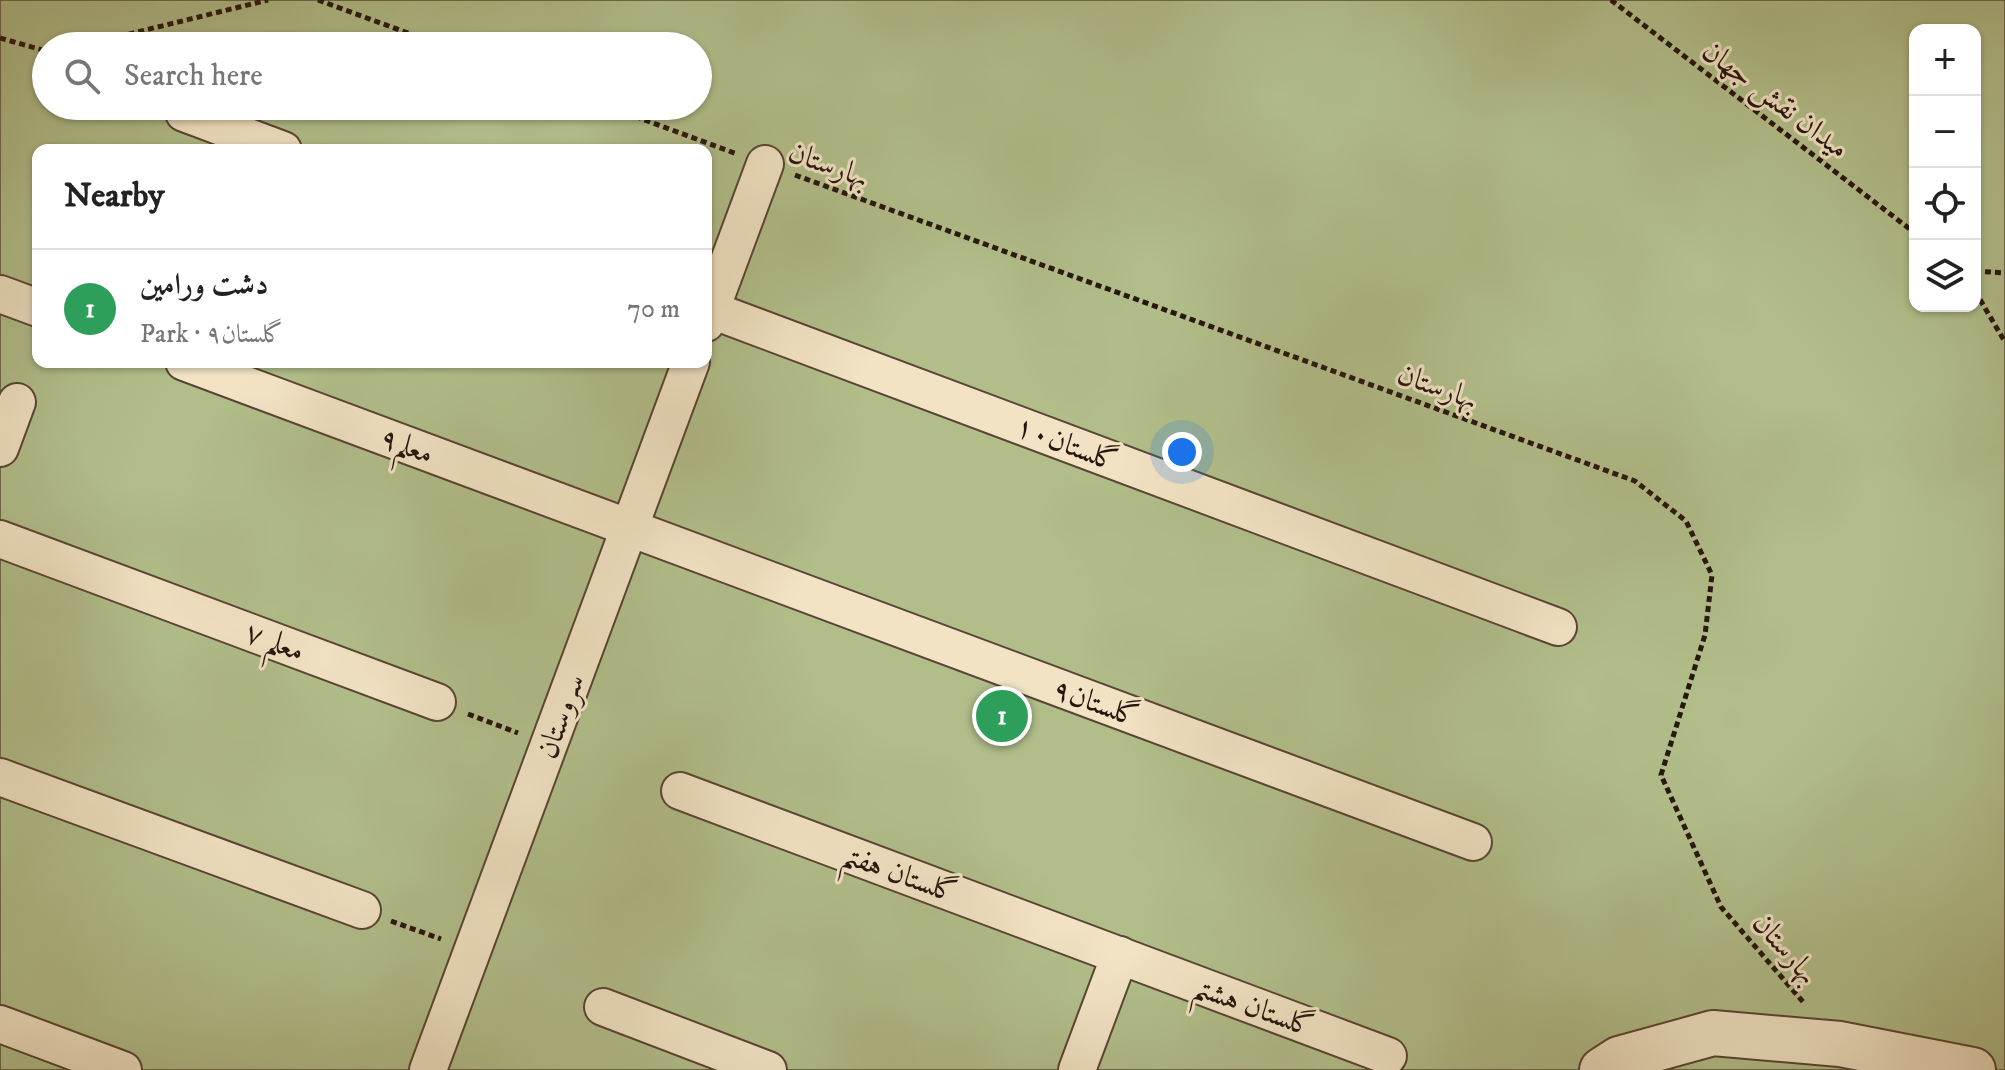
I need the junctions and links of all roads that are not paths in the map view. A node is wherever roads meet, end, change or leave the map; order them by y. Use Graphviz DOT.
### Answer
graph roads {
  1 [pos="203,120"];
  2 [pos="267,144"];
  3 [pos="765,164"];
  4 [pos="0,294"];
  5 [pos="712,303"];
  6 [pos="32,306"];
  7 [pos="712,315"];
  8 [pos="200,368"];
  9 [pos="689,368"];
  10 [pos="17,402"];
  11 [pos="0,448"];
  12 [pos="630,528"];
  13 [pos="0,539"];
  14 [pos="1558,627"];
  15 [pos="437,702"];
  16 [pos="0,777"];
  17 [pos="680,791"];
  18 [pos="1473,842"];
  19 [pos="362,910"];
  20 [pos="1120,955"];
  21 [pos="603,1007"];
  22 [pos="0,1024"];
  23 [pos="1388,1056"];
  24 [pos="1857,1057"];
  25 [pos="123,1070"];
  26 [pos="428,1070"];
  27 [pos="768,1070"];
  28 [pos="1077,1070"];
  29 [pos="1602,1070"];
  30 [pos="1973,1070"];
  1 -- 2 [label="street"];
  3 -- 5 [label="street"];
  4 -- 6 [label="street"];
  7 -- 14 [label="street, گلستان۱۰"];
  8 -- 12 [label="street, معلم۹"];
  9 -- 12 [label="street, سروستان"];
  10 -- 11 [label="street"];
  12 -- 18 [label="street, گلستان۹"];
  12 -- 26 [label="street, سروستان"];
  13 -- 15 [label="street, معلم ۷"];
  16 -- 19 [label="street"];
  17 -- 20 [label="street, گلستان هفتم"];
  20 -- 23 [label="street, گلستان هشتم"];
  20 -- 28 [label="street"];
  21 -- 27 [label="street"];
  22 -- 25 [label="street"];
  24 -- 29 [label="street"];
  24 -- 30 [label="street"];
}
